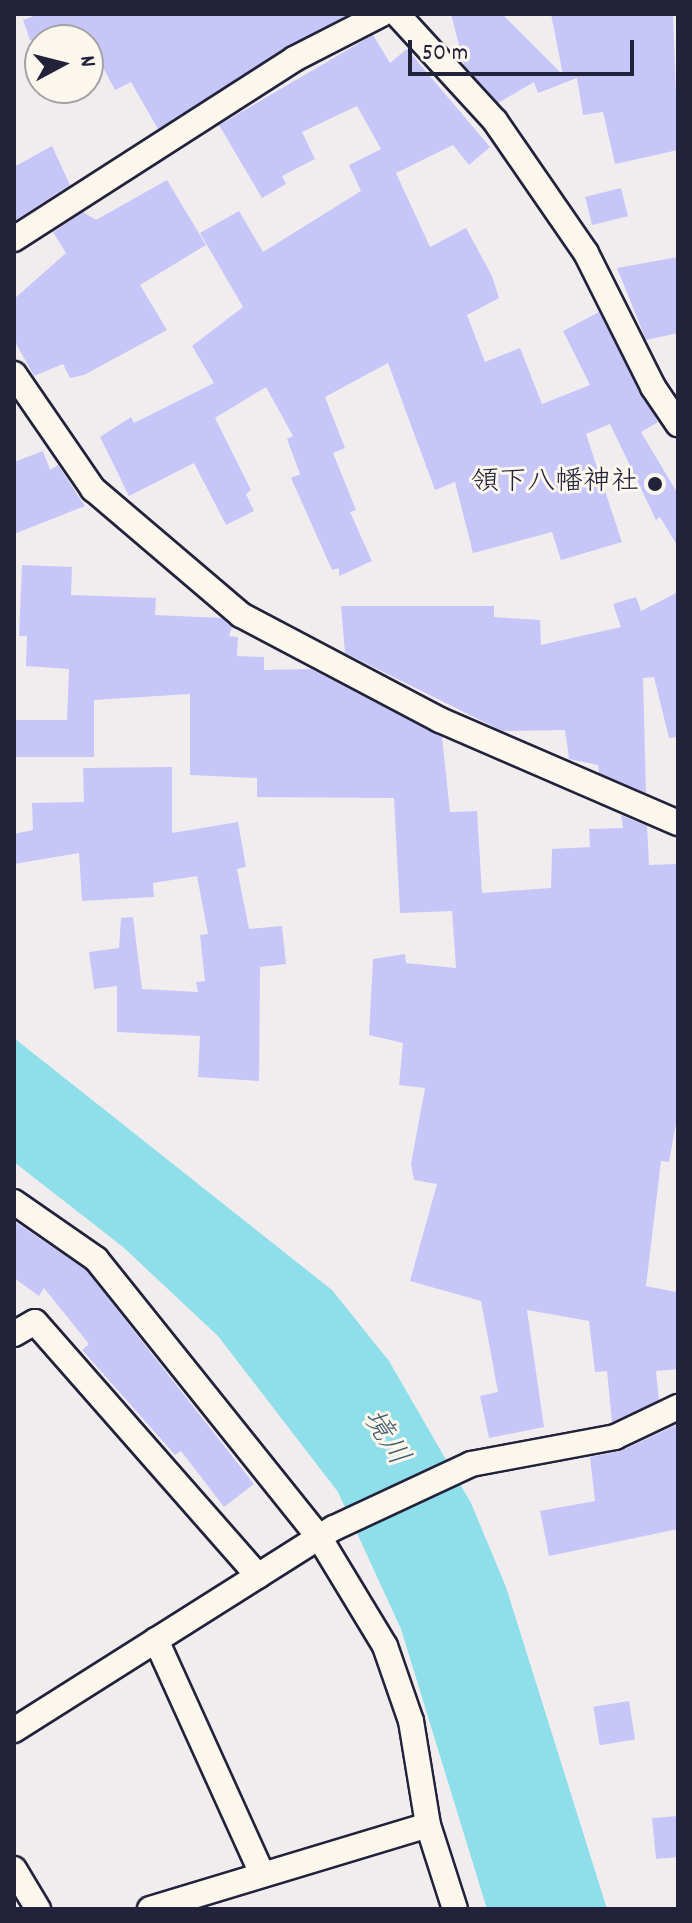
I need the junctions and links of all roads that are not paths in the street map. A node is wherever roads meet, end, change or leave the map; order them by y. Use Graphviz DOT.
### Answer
graph roads {
  1 [pos="382,14"];
  2 [pos="397,14"];
  3 [pos="14,239"];
  4 [pos="14,374"];
  5 [pos="678,424"];
  6 [pos="678,823"];
  7 [pos="14,1202"];
  8 [pos="14,1334"];
  9 [pos="678,1407"];
  10 [pos="326,1533"];
  11 [pos="258,1576"];
  12 [pos="156,1640"];
  13 [pos="14,1730"];
  14 [pos="428,1825"];
  15 [pos="14,1869"];
  16 [pos="261,1871"];
  17 [pos="38,1909"];
  18 [pos="150,1909"];
  19 [pos="455,1909"];
  1 -- 3 [label="street"];
  2 -- 5 [label="street"];
  4 -- 6 [label="street"];
  7 -- 10 [label="street"];
  8 -- 11 [label="street"];
  9 -- 10 [label="street"];
  10 -- 11 [label="street"];
  10 -- 14 [label="street"];
  11 -- 12 [label="street"];
  12 -- 13 [label="street"];
  12 -- 16 [label="street"];
  14 -- 16 [label="street"];
  14 -- 19 [label="street"];
  15 -- 17 [label="street"];
  16 -- 18 [label="street"];
}
